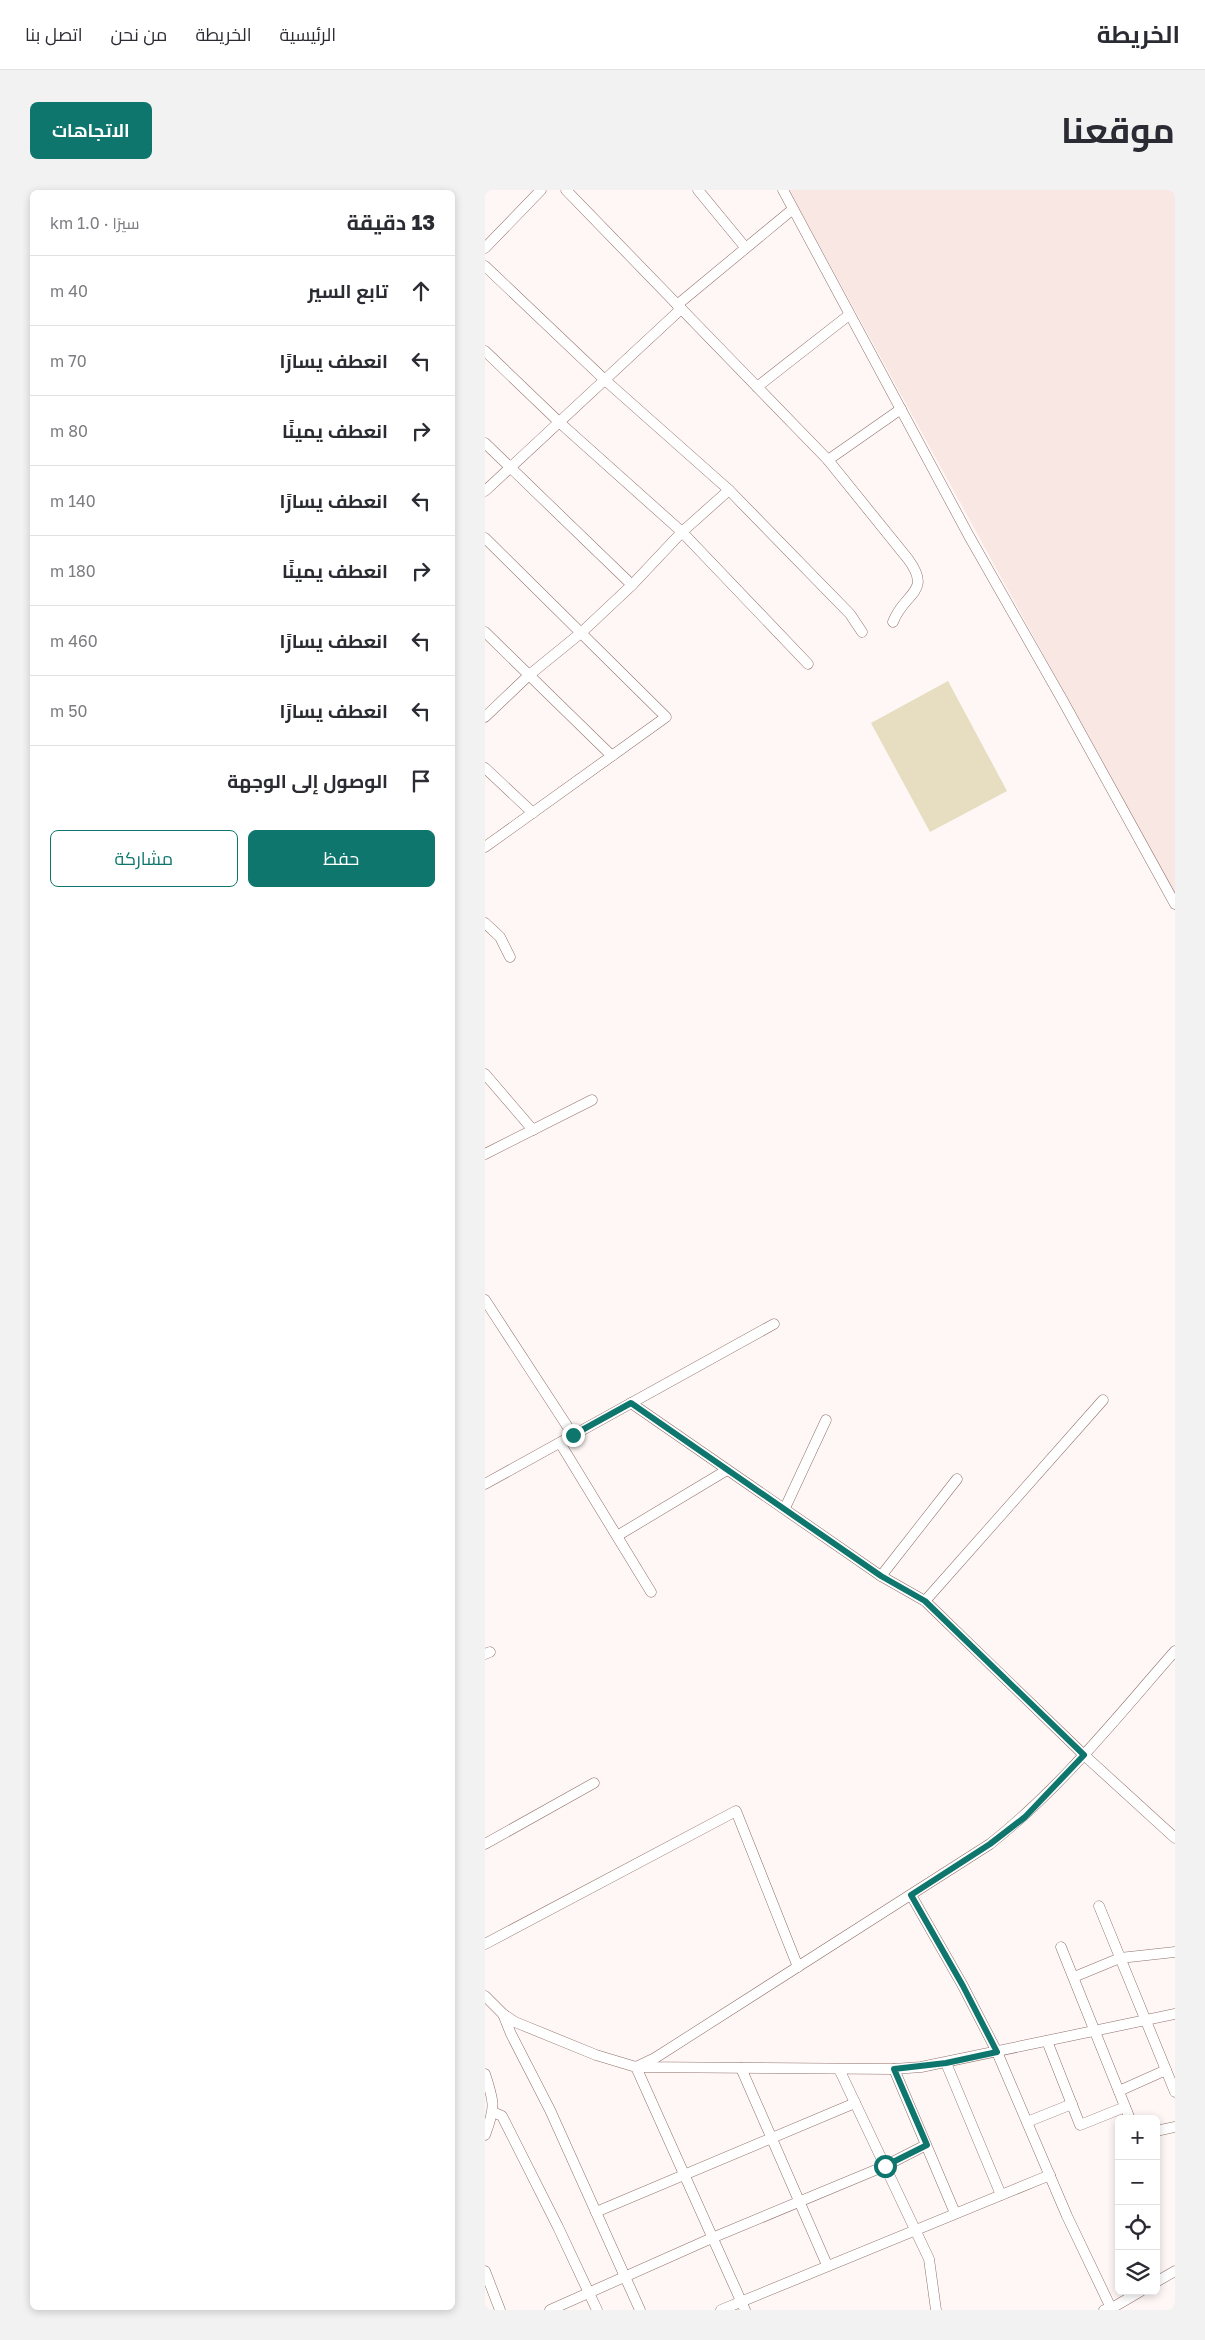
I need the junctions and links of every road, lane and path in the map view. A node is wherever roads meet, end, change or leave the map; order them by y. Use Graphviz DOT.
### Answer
graph roads {
  1 [pos="541,190"];
  2 [pos="566,190"];
  3 [pos="698,190"];
  4 [pos="783,190"];
  5 [pos="793,209"];
  6 [pos="745,247"];
  7 [pos="485,248"];
  8 [pos="485,266"];
  9 [pos="679,307"];
  10 [pos="849,315"];
  11 [pos="487,356"];
  12 [pos="605,380"];
  13 [pos="757,387"];
  14 [pos="901,409"];
  15 [pos="559,422"];
  16 [pos="485,443"];
  17 [pos="828,460"];
  18 [pos="510,468"];
  19 [pos="729,490"];
  20 [pos="485,491"];
  21 [pos="682,532"];
  22 [pos="485,538"];
  23 [pos="632,585"];
  24 [pos="893,622"];
  25 [pos="485,632"];
  26 [pos="582,632"];
  27 [pos="862,632"];
  28 [pos="808,664"];
  29 [pos="528,676"];
  30 [pos="485,717"];
  31 [pos="612,756"];
  32 [pos="485,768"];
  33 [pos="533,813"];
  34 [pos="485,847"];
  35 [pos="1175,904"];
  36 [pos="485,923"];
  37 [pos="510,957"];
  38 [pos="485,1074"];
  39 [pos="591,1100"];
  40 [pos="533,1130"];
  41 [pos="485,1154"];
  42 [pos="485,1300"];
  43 [pos="774,1324"];
  44 [pos="1103,1400"];
  45 [pos="631,1403"];
  46 [pos="826,1420"];
  47 [pos="573,1435"];
  48 [pos="560,1443"];
  49 [pos="727,1470"];
  50 [pos="957,1479"];
  51 [pos="485,1484"];
  52 [pos="785,1508"];
  53 [pos="617,1536"];
  54 [pos="881,1576"];
  55 [pos="651,1592"];
  56 [pos="925,1601"];
  57 [pos="1175,1651"];
  58 [pos="1084,1755"];
  59 [pos="594,1783"];
  60 [pos="1175,1838"];
  61 [pos="485,1844"];
  62 [pos="911,1895"];
  63 [pos="1099,1906"];
  64 [pos="485,1944"];
  65 [pos="1061,1947"];
  66 [pos="1175,1952"];
  67 [pos="1120,1958"];
  68 [pos="798,1967"];
  69 [pos="1073,1977"];
  70 [pos="486,1999"];
  71 [pos="503,2014"];
  72 [pos="1175,2014"];
  73 [pos="1145,2020"];
  74 [pos="1095,2031"];
  75 [pos="1047,2041"];
  76 [pos="997,2052"];
  77 [pos="946,2063"];
  78 [pos="636,2067"];
  79 [pos="741,2068"];
  80 [pos="839,2069"];
  81 [pos="894,2069"];
  82 [pos="1166,2070"];
  83 [pos="485,2074"];
  84 [pos="1173,2081"];
  85 [pos="1119,2090"];
  86 [pos="1175,2092"];
  87 [pos="855,2103"];
  88 [pos="1071,2104"];
  89 [pos="1125,2107"];
  90 [pos="493,2112"];
  91 [pos="1128,2115"];
  92 [pos="1027,2122"];
  93 [pos="1175,2127"];
  94 [pos="1160,2130"];
  95 [pos="485,2135"];
  96 [pos="771,2138"];
  97 [pos="927,2145"];
  98 [pos="885,2166"];
  99 [pos="684,2174"];
  100 [pos="1050,2175"];
  101 [pos="1001,2195"];
  102 [pos="799,2202"];
  103 [pos="596,2212"];
  104 [pos="955,2213"];
  105 [pos="915,2230"];
  106 [pos="712,2238"];
  107 [pos="827,2266"];
  108 [pos="485,2271"];
  109 [pos="1175,2271"];
  110 [pos="625,2277"];
  111 [pos="1160,2280"];
  112 [pos="589,2293"];
  113 [pos="1134,2295"];
  114 [pos="742,2305"];
  115 [pos="1110,2309"];
  116 [pos="500,2310"];
  117 [pos="550,2310"];
  118 [pos="597,2310"];
  119 [pos="640,2310"];
  120 [pos="721,2310"];
  121 [pos="936,2310"];
  1 -- 7 [label="street"];
  2 -- 9 [label="street"];
  3 -- 6 [label="street"];
  4 -- 5 [label="street"];
  5 -- 6 [label="street"];
  5 -- 10 [label="street"];
  6 -- 9 [label="street"];
  8 -- 12 [label="street"];
  9 -- 12 [label="street"];
  9 -- 13 [label="street"];
  10 -- 13 [label="street"];
  10 -- 14 [label="street"];
  11 -- 15 [label="street"];
  12 -- 15 [label="street"];
  12 -- 19 [label="street"];
  13 -- 17 [label="street"];
  14 -- 17 [label="street"];
  14 -- 35 [label="street"];
  15 -- 18 [label="street"];
  15 -- 21 [label="street"];
  16 -- 18 [label="street"];
  17 -- 24 [label="street"];
  18 -- 20 [label="street"];
  18 -- 23 [label="street"];
  19 -- 21 [label="street"];
  19 -- 27 [label="street"];
  21 -- 23 [label="street"];
  21 -- 28 [label="street"];
  22 -- 26 [label="street"];
  23 -- 26 [label="street"];
  25 -- 29 [label="street"];
  26 -- 29 [label="street"];
  26 -- 31 [label="street"];
  29 -- 30 [label="street"];
  29 -- 31 [label="street"];
  31 -- 33 [label="street"];
  32 -- 33 [label="street"];
  33 -- 34 [label="street"];
  36 -- 37 [label="street"];
  38 -- 40 [label="street"];
  39 -- 40 [label="street"];
  40 -- 41 [label="street"];
  42 -- 47 [label="street"];
  43 -- 45 [label="street"];
  44 -- 56 [label="street"];
  45 -- 47 [label="street"];
  45 -- 49 [label="street"];
  46 -- 52 [label="street"];
  47 -- 48 [label="street"];
  48 -- 51 [label="street"];
  48 -- 53 [label="street"];
  49 -- 52 [label="street"];
  49 -- 53 [label="street"];
  50 -- 54 [label="street"];
  52 -- 54 [label="street"];
  53 -- 55 [label="street"];
  54 -- 56 [label="street"];
  56 -- 58 [label="street"];
  57 -- 58 [label="street"];
  58 -- 60 [label="street"];
  58 -- 62 [label="street"];
  59 -- 61 [label="street"];
  62 -- 68 [label="street"];
  62 -- 76 [label="street"];
  63 -- 67 [label="street"];
  64 -- 68 [label="street"];
  65 -- 69 [label="street"];
  66 -- 67 [label="street"];
  67 -- 69 [label="street"];
  67 -- 73 [label="street"];
  68 -- 78 [label="street"];
  69 -- 74 [label="street"];
  70 -- 71 [label="street"];
  71 -- 78 [label="street"];
  71 -- 103 [label="street"];
  72 -- 73 [label="street"];
  73 -- 74 [label="street"];
  73 -- 82 [label="street"];
  74 -- 75 [label="street"];
  74 -- 85 [label="street"];
  75 -- 76 [label="street"];
  75 -- 88 [label="street"];
  76 -- 77 [label="street"];
  76 -- 92 [label="street"];
  77 -- 81 [label="street"];
  77 -- 101 [label="street"];
  78 -- 79 [label="street"];
  78 -- 99 [label="street"];
  79 -- 80 [label="street"];
  79 -- 96 [label="street"];
  80 -- 81 [label="street"];
  80 -- 87 [label="street"];
  81 -- 97 [label="street"];
  82 -- 84 [label="street"];
  82 -- 85 [label="street"];
  83 -- 90 [label="street"];
  84 -- 86 [label="street"];
  85 -- 89 [label="street"];
  87 -- 96 [label="street"];
  87 -- 98 [label="street"];
  88 -- 89 [label="street"];
  88 -- 92 [label="street"];
  89 -- 91 [label="street"];
  90 -- 95 [label="street"];
  90 -- 112 [label="street"];
  92 -- 100 [label="street"];
  93 -- 94 [label="street"];
  96 -- 99 [label="street"];
  96 -- 102 [label="street"];
  97 -- 98 [label="street"];
  97 -- 104 [label="street"];
  98 -- 102 [label="street"];
  98 -- 105 [label="street"];
  99 -- 103 [label="street"];
  99 -- 106 [label="street"];
  100 -- 101 [label="street"];
  100 -- 115 [label="street"];
  101 -- 104 [label="street"];
  102 -- 106 [label="street"];
  102 -- 107 [label="street"];
  103 -- 110 [label="street"];
  104 -- 105 [label="street"];
  105 -- 107 [label="street"];
  105 -- 121 [label="street"];
  106 -- 110 [label="street"];
  106 -- 114 [label="street"];
  107 -- 114 [label="street"];
  108 -- 116 [label="street"];
  109 -- 111 [label="street"];
  110 -- 112 [label="street"];
  110 -- 119 [label="street"];
  112 -- 117 [label="street"];
  112 -- 118 [label="street"];
  113 -- 115 [label="street"];
  114 -- 120 [label="street"];
}
